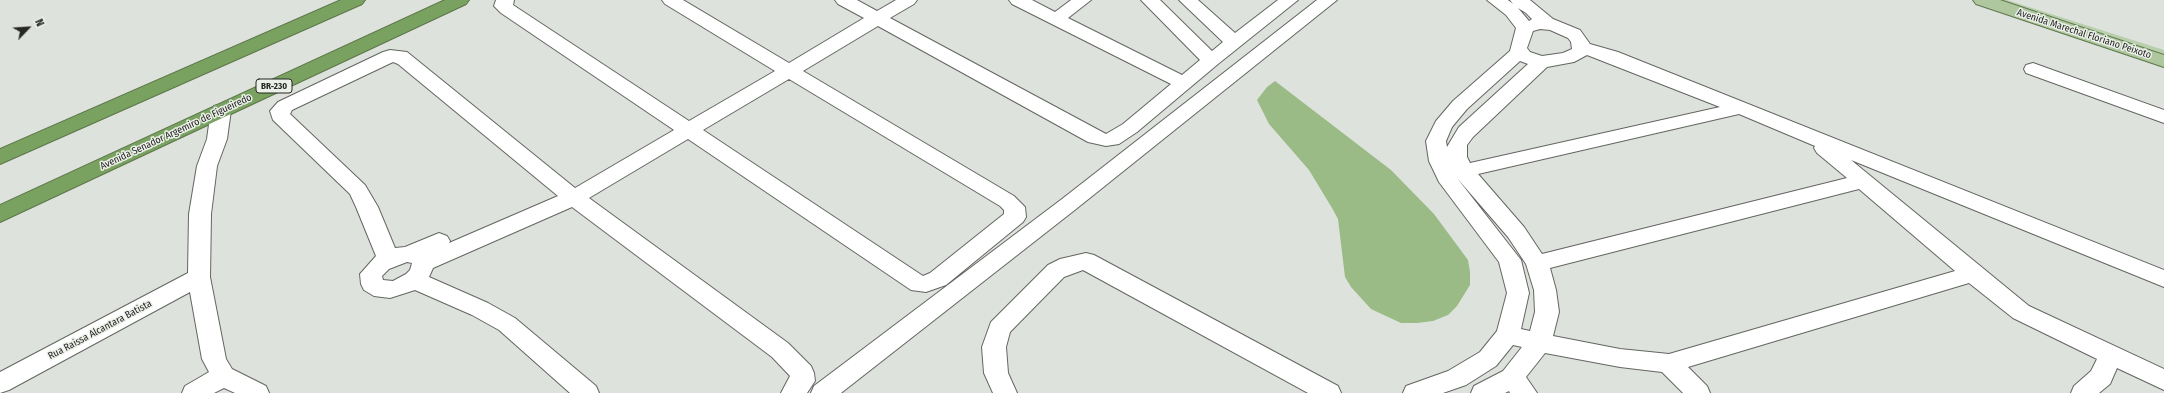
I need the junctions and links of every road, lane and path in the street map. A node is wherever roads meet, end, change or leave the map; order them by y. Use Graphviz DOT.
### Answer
graph roads {
  1 [pos="356,0"];
  2 [pos="460,0"];
  3 [pos="505,0"];
  4 [pos="671,0"];
  5 [pos="844,0"];
  6 [pos="884,0"];
  7 [pos="908,0"];
  8 [pos="1018,0"];
  9 [pos="1082,0"];
  10 [pos="1150,0"];
  11 [pos="1188,0"];
  12 [pos="1289,0"];
  13 [pos="1328,0"];
  14 [pos="1496,0"];
  15 [pos="1519,0"];
  16 [pos="1982,0"];
  17 [pos="2014,0"];
  18 [pos="871,15"];
  19 [pos="1057,18"];
  20 [pos="1547,24"];
  21 [pos="1525,28"];
  22 [pos="1234,42"];
  23 [pos="1582,47"];
  24 [pos="2164,48"];
  25 [pos="1519,52"];
  26 [pos="1211,60"];
  27 [pos="2164,61"];
  28 [pos="1541,62"];
  29 [pos="783,68"];
  30 [pos="2033,69"];
  31 [pos="1183,84"];
  32 [pos="1741,108"];
  33 [pos="221,110"];
  34 [pos="2164,117"];
  35 [pos="682,126"];
  36 [pos="1810,136"];
  37 [pos="0,157"];
  38 [pos="1464,171"];
  39 [pos="1863,181"];
  40 [pos="568,193"];
  41 [pos="0,214"];
  42 [pos="1537,263"];
  43 [pos="408,264"];
  44 [pos="1973,274"];
  45 [pos="199,277"];
  46 [pos="2164,279"];
  47 [pos="1508,334"];
  48 [pos="1539,343"];
  49 [pos="2110,355"];
  50 [pos="1668,363"];
  51 [pos="223,376"];
  52 [pos="2164,380"];
  53 [pos="0,383"];
  54 [pos="1518,385"];
  55 [pos="194,393"];
  56 [pos="257,393"];
  57 [pos="587,393"];
  58 [pos="793,393"];
  59 [pos="823,393"];
  60 [pos="1005,393"];
  61 [pos="1329,393"];
  62 [pos="1415,393"];
  63 [pos="1483,393"];
  64 [pos="1698,393"];
  65 [pos="2083,393"];
  1 -- 37 [label="highway"];
  2 -- 33 [label="highway, Avenida Senador Argemiro de Figueiredo / BR-230"];
  3 -- 35 [label="street"];
  4 -- 29 [label="street"];
  5 -- 18 [label="street"];
  6 -- 18 [label="street"];
  7 -- 18 [label="street"];
  8 -- 19 [label="street"];
  9 -- 19 [label="street"];
  10 -- 26 [label="street"];
  11 -- 22 [label="street"];
  12 -- 22 [label="street"];
  13 -- 59 [label="street"];
  14 -- 21 [label="street"];
  15 -- 20 [label="street"];
  16 -- 27 [label="main road, Avenida Marechal Floriano Peixoto"];
  17 -- 24 [label="main road, Avenida Marechal Floriano Peixoto"];
  18 -- 29 [label="street"];
  18 -- 31 [label="street"];
  19 -- 31 [label="street"];
  20 -- 21 [label="street"];
  20 -- 23 [label="street"];
  21 -- 25 [label="street"];
  22 -- 26 [label="street"];
  23 -- 28 [label="street"];
  23 -- 32 [label="street"];
  25 -- 28 [label="street"];
  25 -- 47 [label="street"];
  26 -- 31 [label="street"];
  28 -- 38 [label="street"];
  29 -- 35 [label="street"];
  29 -- 35 [label="street"];
  30 -- 34 [label="street"];
  32 -- 36 [label="street"];
  32 -- 38 [label="street"];
  33 -- 41 [label="highway, Avenida Senador Argemiro de Figueiredo / BR-230"];
  33 -- 45 [label="street"];
  35 -- 40 [label="street"];
  36 -- 39 [label="street"];
  36 -- 46 [label="street"];
  38 -- 42 [label="street"];
  39 -- 42 [label="street"];
  39 -- 44 [label="street"];
  40 -- 43 [label="street"];
  40 -- 43 [label="street"];
  40 -- 58 [label="street"];
  42 -- 48 [label="street"];
  43 -- 57 [label="street"];
  44 -- 49 [label="street"];
  44 -- 50 [label="street"];
  45 -- 51 [label="street"];
  45 -- 53 [label="street, Rua Raissa Alcantara Batista"];
  47 -- 48 [label="street"];
  47 -- 62 [label="street"];
  48 -- 50 [label="street"];
  48 -- 54 [label="street"];
  49 -- 52 [label="street"];
  49 -- 65 [label="street"];
  50 -- 64 [label="street"];
  51 -- 55 [label="street"];
  51 -- 56 [label="street"];
  54 -- 63 [label="street"];
  60 -- 61 [label="street"];
}
